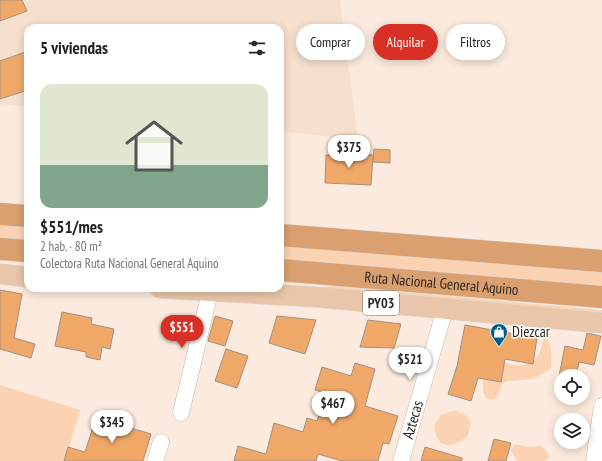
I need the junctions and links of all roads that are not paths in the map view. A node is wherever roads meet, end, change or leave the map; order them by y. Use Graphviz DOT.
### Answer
graph roads {
  1 [pos="0,214"];
  2 [pos="24,216"];
  3 [pos="284,235"];
  4 [pos="602,261"];
  5 [pos="284,270"];
  6 [pos="0,274"];
  7 [pos="24,277"];
  8 [pos="210,292"];
  9 [pos="283,292"];
  10 [pos="315,297"];
  11 [pos="602,297"];
  12 [pos="445,309"];
  13 [pos="602,323"];
  14 [pos="602,406"];
  15 [pos="181,413"];
  16 [pos="161,442"];
  17 [pos="156,461"];
  18 [pos="401,461"];
  19 [pos="594,461"];
  1 -- 2 [label="highway"];
  3 -- 4 [label="highway"];
  5 -- 11 [label="highway, Ruta Nacional General Aquino / PY03"];
  6 -- 7 [label="main road"];
  8 -- 10 [label="main road, PY03"];
  8 -- 15 [label="street"];
  9 -- 10 [label="main road"];
  10 -- 12 [label="main road, PY03"];
  12 -- 13 [label="main road, PY03"];
  12 -- 18 [label="street, Aztecas"];
  14 -- 19 [label="street"];
  16 -- 17 [label="street"];
}
